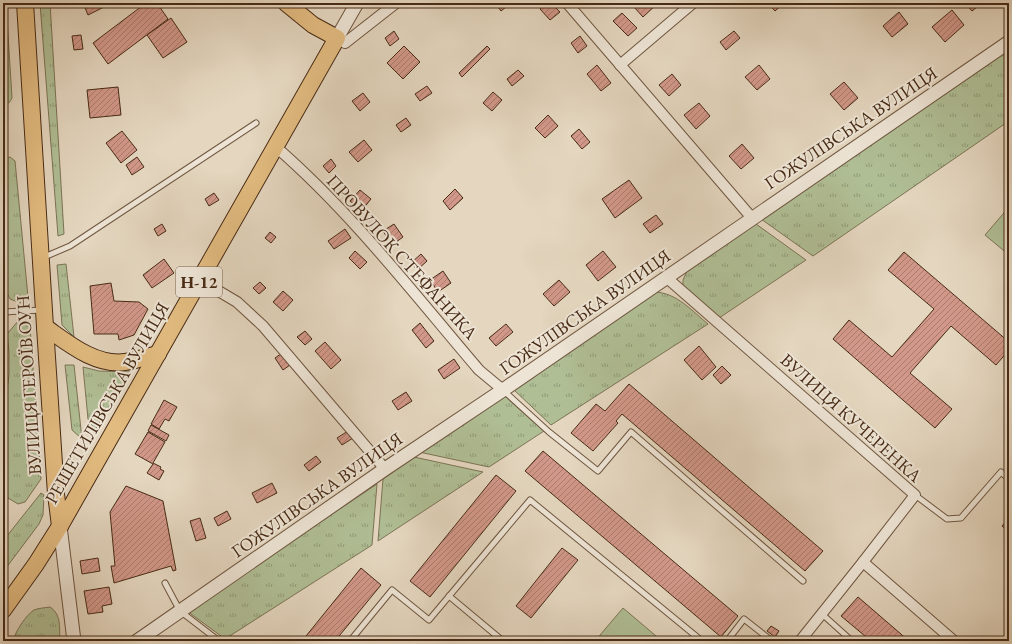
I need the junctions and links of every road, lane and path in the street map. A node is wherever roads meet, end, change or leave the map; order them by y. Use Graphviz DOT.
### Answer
graph roads {
  1 [pos="25,3"];
  2 [pos="286,3"];
  3 [pos="357,3"];
  4 [pos="396,3"];
  5 [pos="566,3"];
  6 [pos="692,3"];
  7 [pos="337,38"];
  8 [pos="1009,42"];
  9 [pos="620,65"];
  10 [pos="256,123"];
  11 [pos="276,147"];
  12 [pos="752,218"];
  13 [pos="41,259"];
  14 [pos="667,278"];
  15 [pos="200,280"];
  16 [pos="44,310"];
  17 [pos="3,312"];
  18 [pos="45,327"];
  19 [pos="158,354"];
  20 [pos="503,390"];
  21 [pos="386,469"];
  22 [pos="1009,479"];
  23 [pos="915,495"];
  24 [pos="60,526"];
  25 [pos="863,562"];
  26 [pos="803,581"];
  27 [pos="165,584"];
  28 [pos="449,596"];
  29 [pos="3,610"];
  30 [pos="180,611"];
  31 [pos="822,614"];
  32 [pos="74,641"];
  33 [pos="137,641"];
  34 [pos="219,641"];
  35 [pos="350,641"];
  36 [pos="503,641"];
  37 [pos="702,641"];
  38 [pos="727,641"];
  39 [pos="772,641"];
  40 [pos="800,641"];
  41 [pos="852,641"];
  42 [pos="954,641"];
  1 -- 13 [label="main road, ВУЛИЦЯ ГЕРОЇВ ОУН"];
  2 -- 7 [label="main road"];
  3 -- 7 [label="street, РЕШЕТИЛІВСЬКА ВУЛИЦЯ"];
  4 -- 7 [label="street"];
  5 -- 9 [label="street"];
  6 -- 9 [label="street"];
  7 -- 11 [label="main road, РЕШЕТИЛІВСЬКА ВУЛИЦЯ / Н-12"];
  8 -- 12 [label="street, ГОЖУЛІВСЬКА ВУЛИЦЯ"];
  9 -- 12 [label="street"];
  10 -- 13 [label="lane"];
  11 -- 15 [label="main road, РЕШЕТИЛІВСЬКА ВУЛИЦЯ / Н-12"];
  11 -- 20 [label="street, ПРОВУЛОК СТЕФАНИКА"];
  12 -- 14 [label="street, ГОЖУЛІВСЬКА ВУЛИЦЯ"];
  13 -- 16 [label="main road, ВУЛИЦЯ ГЕРОЇВ ОУН"];
  14 -- 20 [label="street, ГОЖУЛІВСЬКА ВУЛИЦЯ"];
  14 -- 23 [label="street, ВУЛИЦЯ КУЧЕРЕНКА"];
  15 -- 19 [label="main road, РЕШЕТИЛІВСЬКА ВУЛИЦЯ / Н-12"];
  15 -- 21 [label="street"];
  16 -- 17 [label="lane"];
  16 -- 18 [label="main road, ВУЛИЦЯ ГЕРОЇВ ОУН"];
  18 -- 19 [label="main road"];
  18 -- 24 [label="main road, ВУЛИЦЯ ГЕРОЇВ ОУН"];
  19 -- 24 [label="main road, РЕШЕТИЛІВСЬКА ВУЛИЦЯ / Н-12"];
  20 -- 21 [label="street, ГОЖУЛІВСЬКА ВУЛИЦЯ"];
  20 -- 26 [label="lane"];
  21 -- 30 [label="street, ГОЖУЛІВСЬКА ВУЛИЦЯ"];
  22 -- 23 [label="lane"];
  23 -- 25 [label="street, ВУЛИЦЯ КУЧЕРЕНКА"];
  24 -- 29 [label="main road, РЕШЕТИЛІВСЬКА ВУЛИЦЯ / Н-12"];
  24 -- 32 [label="street"];
  25 -- 31 [label="street, ВУЛИЦЯ КУЧЕРЕНКА"];
  25 -- 42 [label="street"];
  27 -- 30 [label="lane"];
  28 -- 35 [label="lane"];
  28 -- 36 [label="lane"];
  28 -- 37 [label="lane"];
  30 -- 33 [label="street, ГОЖУЛІВСЬКА ВУЛИЦЯ"];
  30 -- 34 [label="lane"];
  31 -- 40 [label="street, ВУЛИЦЯ КУЧЕРЕНКА"];
  31 -- 41 [label="lane"];
  38 -- 39 [label="lane"];
}
